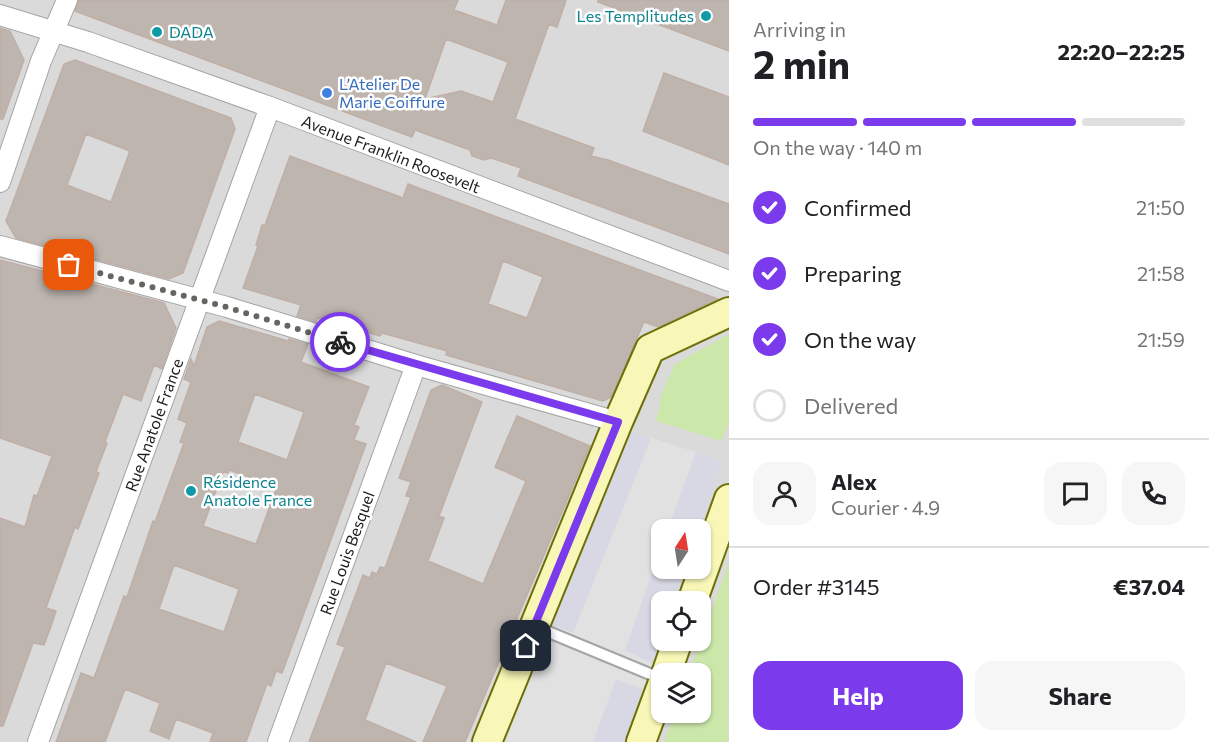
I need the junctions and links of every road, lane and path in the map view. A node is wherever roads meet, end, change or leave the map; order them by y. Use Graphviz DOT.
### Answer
graph roads {
  1 [pos="67,0"];
  2 [pos="0,15"];
  3 [pos="52,32"];
  4 [pos="270,107"];
  5 [pos="0,182"];
  6 [pos="0,246"];
  7 [pos="729,281"];
  8 [pos="200,300"];
  9 [pos="729,312"];
  10 [pos="417,365"];
  11 [pos="618,422"];
  12 [pos="729,499"];
  13 [pos="696,591"];
  14 [pos="534,626"];
  15 [pos="651,674"];
  16 [pos="651,715"];
  17 [pos="38,742"];
  18 [pos="278,742"];
  19 [pos="487,742"];
  20 [pos="641,742"];
  1 -- 3 [label="street"];
  2 -- 3 [label="street, Avenue Franklin Roosevelt"];
  3 -- 4 [label="street, Avenue Franklin Roosevelt"];
  3 -- 5 [label="street"];
  4 -- 7 [label="street, Avenue Franklin Roosevelt"];
  4 -- 8 [label="street, Rue Anatole France"];
  6 -- 8 [label="street"];
  8 -- 10 [label="street"];
  8 -- 17 [label="street, Rue Anatole France"];
  9 -- 11 [label="street"];
  10 -- 11 [label="street"];
  10 -- 18 [label="street, Rue Louis Besquel"];
  11 -- 14 [label="street"];
  12 -- 13 [label="street"];
  14 -- 15 [label="lane"];
  14 -- 19 [label="street"];
  16 -- 20 [label="street"];
}
